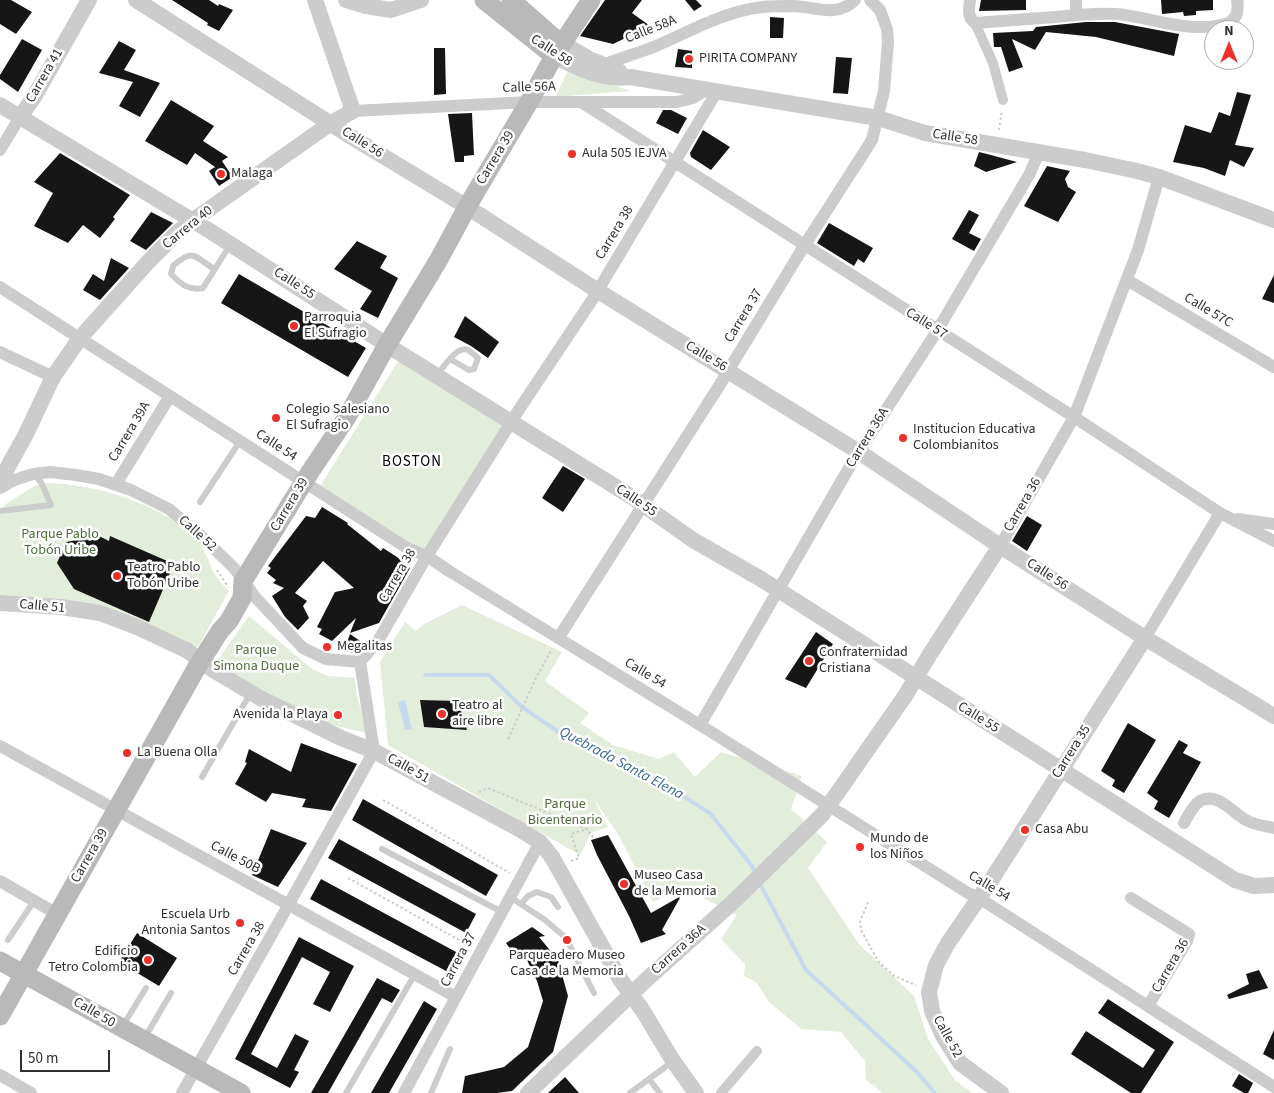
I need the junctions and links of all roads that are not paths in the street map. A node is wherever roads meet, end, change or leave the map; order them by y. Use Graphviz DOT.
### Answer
graph roads {
  1 [pos="89,0"];
  2 [pos="136,0"];
  3 [pos="315,0"];
  4 [pos="346,0"];
  5 [pos="421,0"];
  6 [pos="484,0"];
  7 [pos="511,0"];
  8 [pos="591,0"];
  9 [pos="855,0"];
  10 [pos="870,0"];
  11 [pos="970,0"];
  12 [pos="1076,0"];
  13 [pos="1238,0"];
  14 [pos="1076,15"];
  15 [pos="976,23"];
  16 [pos="558,50"];
  17 [pos="602,65"];
  18 [pos="630,78"];
  19 [pos="710,92"];
  20 [pos="1003,100"];
  21 [pos="529,102"];
  22 [pos="581,102"];
  23 [pos="0,104"];
  24 [pos="353,111"];
  25 [pos="20,117"];
  26 [pos="878,118"];
  27 [pos="331,123"];
  28 [pos="0,150"];
  29 [pos="1039,153"];
  30 [pos="674,162"];
  31 [pos="1159,177"];
  32 [pos="467,207"];
  33 [pos="1274,220"];
  34 [pos="192,221"];
  35 [pos="231,244"];
  36 [pos="804,246"];
  37 [pos="214,269"];
  38 [pos="1127,280"];
  39 [pos="0,287"];
  40 [pos="598,290"];
  41 [pos="937,331"];
  42 [pos="80,338"];
  43 [pos="387,345"];
  44 [pos="0,352"];
  45 [pos="450,359"];
  46 [pos="1274,367"];
  47 [pos="729,371"];
  48 [pos="436,376"];
  49 [pos="52,377"];
  50 [pos="170,396"];
  51 [pos="1074,417"];
  52 [pos="511,423"];
  53 [pos="240,441"];
  54 [pos="859,452"];
  55 [pos="34,474"];
  56 [pos="0,481"];
  57 [pos="304,482"];
  58 [pos="116,484"];
  59 [pos="0,488"];
  60 [pos="200,502"];
  61 [pos="644,505"];
  62 [pos="0,511"];
  63 [pos="1224,515"];
  64 [pos="1274,524"];
  65 [pos="1274,541"];
  66 [pos="1000,546"];
  67 [pos="427,556"];
  68 [pos="234,583"];
  69 [pos="778,590"];
  70 [pos="0,603"];
  71 [pos="559,637"];
  72 [pos="1144,638"];
  73 [pos="200,661"];
  74 [pos="360,662"];
  75 [pos="916,678"];
  76 [pos="251,692"];
  77 [pos="1274,716"];
  78 [pos="700,725"];
  79 [pos="0,746"];
  80 [pos="374,751"];
  81 [pos="1062,769"];
  82 [pos="202,777"];
  83 [pos="828,805"];
  84 [pos="116,810"];
  85 [pos="1184,823"];
  86 [pos="1274,828"];
  87 [pos="540,842"];
  88 [pos="382,849"];
  89 [pos="0,882"];
  90 [pos="1273,889"];
  91 [pos="979,898"];
  92 [pos="1131,898"];
  93 [pos="515,900"];
  94 [pos="34,901"];
  95 [pos="290,904"];
  96 [pos="558,907"];
  97 [pos="502,912"];
  98 [pos="56,914"];
  99 [pos="8,940"];
  100 [pos="0,961"];
  101 [pos="24,974"];
  102 [pos="415,974"];
  103 [pos="146,988"];
  104 [pos="929,992"];
  105 [pos="171,993"];
  106 [pos="594,993"];
  107 [pos="630,995"];
  108 [pos="456,997"];
  109 [pos="1148,1006"];
  110 [pos="0,1016"];
  111 [pos="121,1028"];
  112 [pos="144,1040"];
  113 [pos="450,1049"];
  114 [pos="757,1051"];
  115 [pos="673,1061"];
  116 [pos="196,1068"];
  117 [pos="0,1075"];
  118 [pos="649,1079"];
  119 [pos="1267,1088"];
  120 [pos="31,1093"];
  121 [pos="182,1093"];
  122 [pos="241,1093"];
  123 [pos="346,1093"];
  124 [pos="404,1093"];
  125 [pos="431,1093"];
  126 [pos="528,1093"];
  127 [pos="630,1093"];
  128 [pos="660,1093"];
  129 [pos="696,1093"];
  130 [pos="721,1093"];
  131 [pos="1000,1093"];
  1 -- 25 [label="street, Carrera 41"];
  2 -- 27 [label="street, Calle 56"];
  3 -- 24 [label="street"];
  4 -- 5 [label="street"];
  6 -- 16 [label="main road, Calle 58"];
  7 -- 16 [label="main road, Calle 58"];
  8 -- 16 [label="main road, Carrera 39"];
  9 -- 17 [label="street, Calle 58A"];
  10 -- 26 [label="street, Carrera 37"];
  11 -- 15 [label="street"];
  12 -- 14 [label="street"];
  13 -- 14 [label="street"];
  14 -- 15 [label="street"];
  15 -- 20 [label="street"];
  16 -- 17 [label="street, Calle 58"];
  16 -- 18 [label="street, Calle 58"];
  16 -- 21 [label="main road, Carrera 39"];
  17 -- 18 [label="street, Calle 58"];
  18 -- 19 [label="street, Calle 58"];
  19 -- 22 [label="street, Calle 56A"];
  19 -- 26 [label="street, Calle 58"];
  19 -- 30 [label="street, Carrera 38"];
  21 -- 22 [label="street, Calle 56A"];
  21 -- 24 [label="street, Calle 56A"];
  21 -- 32 [label="main road, Carrera 39"];
  22 -- 30 [label="street, Calle 57"];
  23 -- 25 [label="street, Calle 55"];
  24 -- 27 [label="street, Carrera 40"];
  25 -- 28 [label="street, Carrera 41"];
  25 -- 34 [label="street, Calle 55"];
  26 -- 29 [label="street, Calle 58"];
  26 -- 36 [label="street, Carrera 37"];
  27 -- 32 [label="street, Calle 56"];
  27 -- 34 [label="street, Carrera 40"];
  29 -- 31 [label="street, Calle 58"];
  29 -- 41 [label="street, Carrera 36A"];
  30 -- 36 [label="street, Calle 57"];
  30 -- 40 [label="street, Carrera 38"];
  31 -- 33 [label="street, Calle 58"];
  31 -- 38 [label="street, Carrera 36"];
  32 -- 40 [label="street, Calle 56"];
  32 -- 43 [label="main road, Carrera 39"];
  34 -- 35 [label="street, Calle 55"];
  34 -- 42 [label="street, Carrera 40"];
  35 -- 37 [label="lane"];
  35 -- 43 [label="street, Calle 55"];
  36 -- 41 [label="street, Calle 57"];
  36 -- 47 [label="street, Carrera 37"];
  37 -- 37 [label="lane"];
  38 -- 46 [label="street, Calle 57C"];
  38 -- 51 [label="street, Carrera 36"];
  39 -- 42 [label="street, Calle 54"];
  40 -- 47 [label="street, Calle 56"];
  40 -- 52 [label="street, Carrera 38"];
  41 -- 51 [label="street, Calle 57"];
  41 -- 54 [label="street, Carrera 36A"];
  42 -- 49 [label="street, Carrera 40"];
  42 -- 50 [label="street, Calle 54"];
  43 -- 48 [label="street, Calle 55"];
  43 -- 57 [label="main road, Carrera 39"];
  44 -- 49 [label="street"];
  45 -- 48 [label="lane"];
  47 -- 54 [label="street, Calle 56"];
  47 -- 61 [label="street, Carrera 37"];
  48 -- 52 [label="street, Calle 55"];
  49 -- 56 [label="street, Carrera 40"];
  50 -- 53 [label="street, Calle 54"];
  50 -- 58 [label="street, Carrera 39A"];
  51 -- 63 [label="street, Calle 57"];
  51 -- 66 [label="street, Carrera 36"];
  52 -- 61 [label="street, Calle 55"];
  52 -- 67 [label="street, Carrera 38"];
  53 -- 57 [label="street, Calle 54"];
  53 -- 60 [label="lane"];
  54 -- 66 [label="street, Calle 56"];
  54 -- 69 [label="street, Carrera 36A"];
  55 -- 58 [label="street, Calle 52"];
  55 -- 59 [label="street, Calle 52"];
  55 -- 62 [label="lane"];
  57 -- 67 [label="street, Calle 54"];
  57 -- 68 [label="main road, Carrera 39"];
  58 -- 68 [label="street, Calle 52"];
  61 -- 69 [label="street, Calle 55"];
  61 -- 71 [label="street, Carrera 37"];
  63 -- 64 [label="street"];
  63 -- 65 [label="street, Calle 57"];
  63 -- 72 [label="street, Carrera 35"];
  66 -- 72 [label="street, Calle 56"];
  66 -- 75 [label="street, Carrera 36"];
  67 -- 71 [label="street, Calle 54"];
  67 -- 74 [label="street, Carrera 38"];
  68 -- 73 [label="main road, Carrera 39"];
  68 -- 74 [label="street, Calle 52"];
  69 -- 75 [label="street, Calle 55"];
  69 -- 78 [label="street, Carrera 36A"];
  70 -- 73 [label="street, Calle 51"];
  71 -- 78 [label="street, Calle 54"];
  72 -- 77 [label="street, Calle 56"];
  72 -- 81 [label="street, Carrera 35"];
  73 -- 76 [label="street, Calle 51"];
  73 -- 84 [label="main road, Carrera 39"];
  74 -- 80 [label="street"];
  75 -- 81 [label="street, Calle 55"];
  75 -- 83 [label="street, Carrera 36"];
  76 -- 80 [label="street, Calle 51"];
  76 -- 82 [label="lane"];
  78 -- 83 [label="street, Calle 54"];
  79 -- 84 [label="street, Calle 50B"];
  80 -- 87 [label="street, Calle 51"];
  80 -- 95 [label="street, Carrera 38"];
  81 -- 90 [label="street, Calle 55"];
  81 -- 91 [label="street, Carrera 35"];
  83 -- 91 [label="street, Calle 54"];
  83 -- 107 [label="street, Carrera 36A"];
  84 -- 95 [label="street, Calle 50B"];
  84 -- 98 [label="main road, Carrera 39"];
  85 -- 86 [label="street"];
  87 -- 93 [label="street, Carrera 37"];
  87 -- 107 [label="street, Calle 51"];
  88 -- 97 [label="lane"];
  89 -- 94 [label="street"];
  91 -- 104 [label="street, Carrera 35"];
  91 -- 109 [label="street, Calle 54"];
  92 -- 109 [label="street, Carrera 36"];
  93 -- 96 [label="lane"];
  93 -- 97 [label="street, Carrera 37"];
  93 -- 106 [label="lane"];
  94 -- 98 [label="street"];
  94 -- 99 [label="lane"];
  95 -- 102 [label="street, Calle 50B"];
  95 -- 116 [label="street, Carrera 38"];
  97 -- 108 [label="street, Carrera 37"];
  98 -- 101 [label="main road, Carrera 39"];
  100 -- 101 [label="main road, Calle 50"];
  101 -- 110 [label="main road, Carrera 39"];
  101 -- 111 [label="main road, Calle 50"];
  102 -- 108 [label="street, Calle 50B"];
  102 -- 123 [label="lane"];
  103 -- 111 [label="lane"];
  104 -- 131 [label="street, Calle 52"];
  105 -- 112 [label="lane"];
  107 -- 115 [label="street, Calle 51"];
  107 -- 126 [label="street, Carrera 36A"];
  108 -- 124 [label="street, Carrera 37"];
  109 -- 119 [label="street, Calle 54"];
  111 -- 112 [label="main road, Calle 50"];
  112 -- 116 [label="main road, Calle 50"];
  113 -- 125 [label="lane"];
  114 -- 130 [label="street"];
  115 -- 118 [label="lane"];
  115 -- 129 [label="street, Calle 51"];
  116 -- 121 [label="street, Carrera 38"];
  116 -- 122 [label="main road, Calle 50"];
  117 -- 120 [label="street"];
  118 -- 127 [label="lane"];
  118 -- 128 [label="lane"];
}
